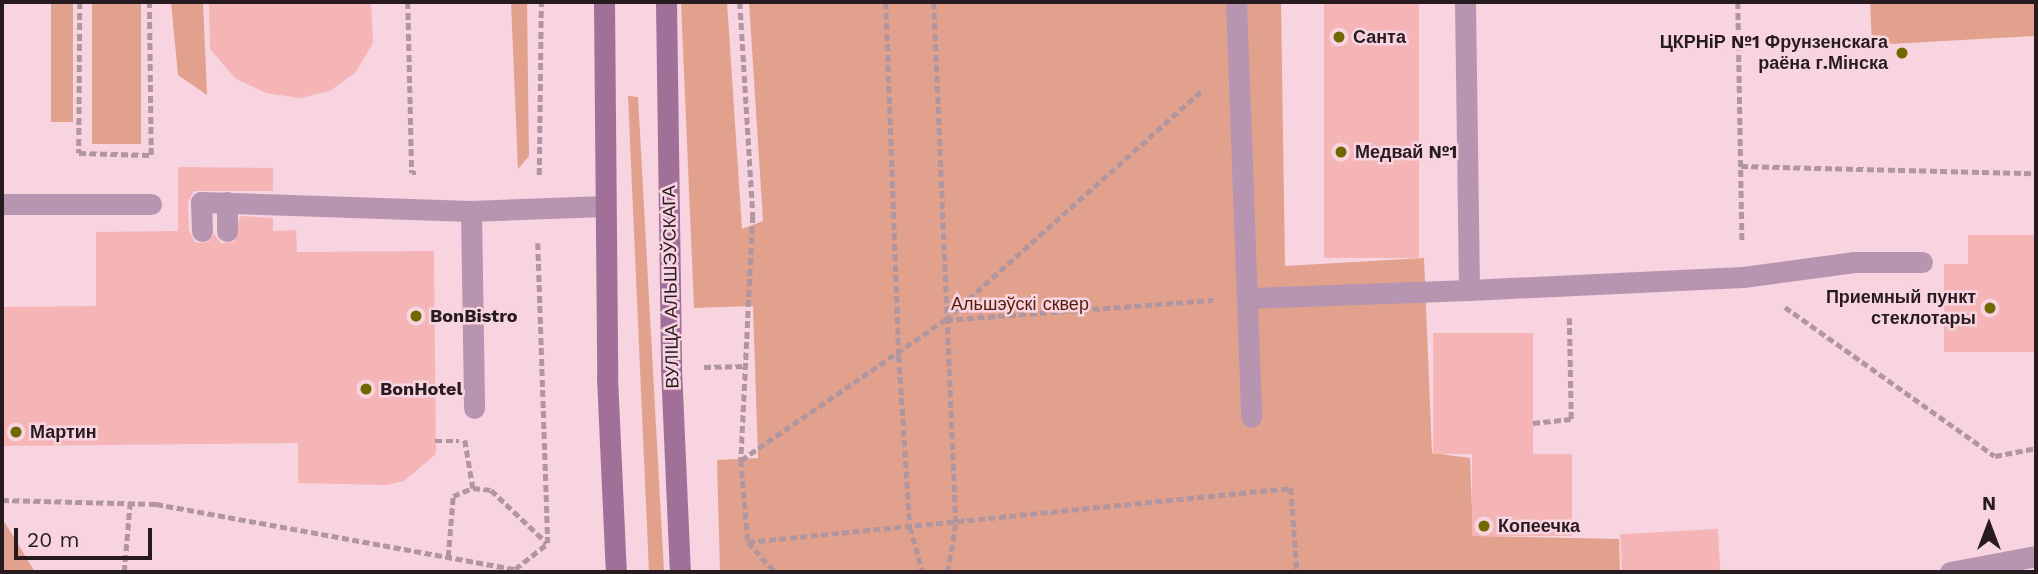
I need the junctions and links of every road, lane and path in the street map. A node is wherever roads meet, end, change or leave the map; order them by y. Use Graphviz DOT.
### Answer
graph roads {
  1 [pos="80,2"];
  2 [pos="149,2"];
  3 [pos="408,2"];
  4 [pos="541,2"];
  5 [pos="604,2"];
  6 [pos="666,2"];
  7 [pos="740,2"];
  8 [pos="886,2"];
  9 [pos="934,2"];
  10 [pos="1236,2"];
  11 [pos="1465,2"];
  12 [pos="1239,57"];
  13 [pos="540,161"];
  14 [pos="1741,166"];
  15 [pos="532,169"];
  16 [pos="426,173"];
  17 [pos="2036,173"];
  18 [pos="227,202"];
  19 [pos="2,204"];
  20 [pos="151,204"];
  21 [pos="604,206"];
  22 [pos="537,209"];
  23 [pos="471,211"];
  24 [pos="202,231"];
  25 [pos="227,231"];
  26 [pos="1922,262"];
  27 [pos="1569,285"];
  28 [pos="1469,290"];
  29 [pos="1248,298"];
  30 [pos="945,320"];
  31 [pos="899,356"];
  32 [pos="474,408"];
  33 [pos="1251,417"];
  34 [pos="1533,423"];
  35 [pos="741,460"];
  36 [pos="2,500"];
  37 [pos="130,502"];
  38 [pos="956,524"];
  39 [pos="910,527"];
  40 [pos="748,542"];
  41 [pos="548,543"];
  42 [pos="2036,556"];
  43 [pos="448,557"];
  44 [pos="124,572"];
  45 [pos="616,572"];
  46 [pos="680,572"];
  47 [pos="775,572"];
  48 [pos="923,572"];
  49 [pos="948,572"];
  50 [pos="1297,572"];
  51 [pos="1950,572"];
  1 -- 2 [label="path"];
  3 -- 16 [label="path"];
  4 -- 13 [label="path"];
  5 -- 21 [label="main road"];
  6 -- 46 [label="main road, ВУЛІЦА АЛЬШЭЎСКАГА"];
  7 -- 35 [label="path"];
  8 -- 31 [label="path"];
  9 -- 30 [label="path"];
  10 -- 12 [label="lane"];
  11 -- 28 [label="lane"];
  12 -- 29 [label="lane"];
  12 -- 30 [label="path"];
  13 -- 15 [label="path"];
  13 -- 22 [label="path"];
  14 -- 17 [label="path"];
  18 -- 23 [label="lane"];
  18 -- 24 [label="lane"];
  18 -- 25 [label="lane"];
  19 -- 20 [label="lane"];
  21 -- 22 [label="lane"];
  21 -- 45 [label="main road"];
  22 -- 23 [label="lane"];
  22 -- 41 [label="path"];
  23 -- 32 [label="lane"];
  26 -- 27 [label="lane"];
  27 -- 28 [label="lane"];
  27 -- 34 [label="path"];
  28 -- 29 [label="lane"];
  29 -- 30 [label="path"];
  29 -- 33 [label="lane"];
  30 -- 31 [label="path"];
  30 -- 38 [label="path"];
  31 -- 35 [label="path"];
  31 -- 39 [label="path"];
  35 -- 40 [label="path"];
  36 -- 37 [label="path"];
  37 -- 43 [label="path"];
  37 -- 44 [label="path"];
  38 -- 39 [label="path"];
  38 -- 49 [label="path"];
  38 -- 50 [label="path"];
  39 -- 40 [label="path"];
  39 -- 48 [label="path"];
  40 -- 47 [label="path"];
  41 -- 43 [label="path"];
  41 -- 43 [label="path"];
  42 -- 51 [label="lane"];
}
